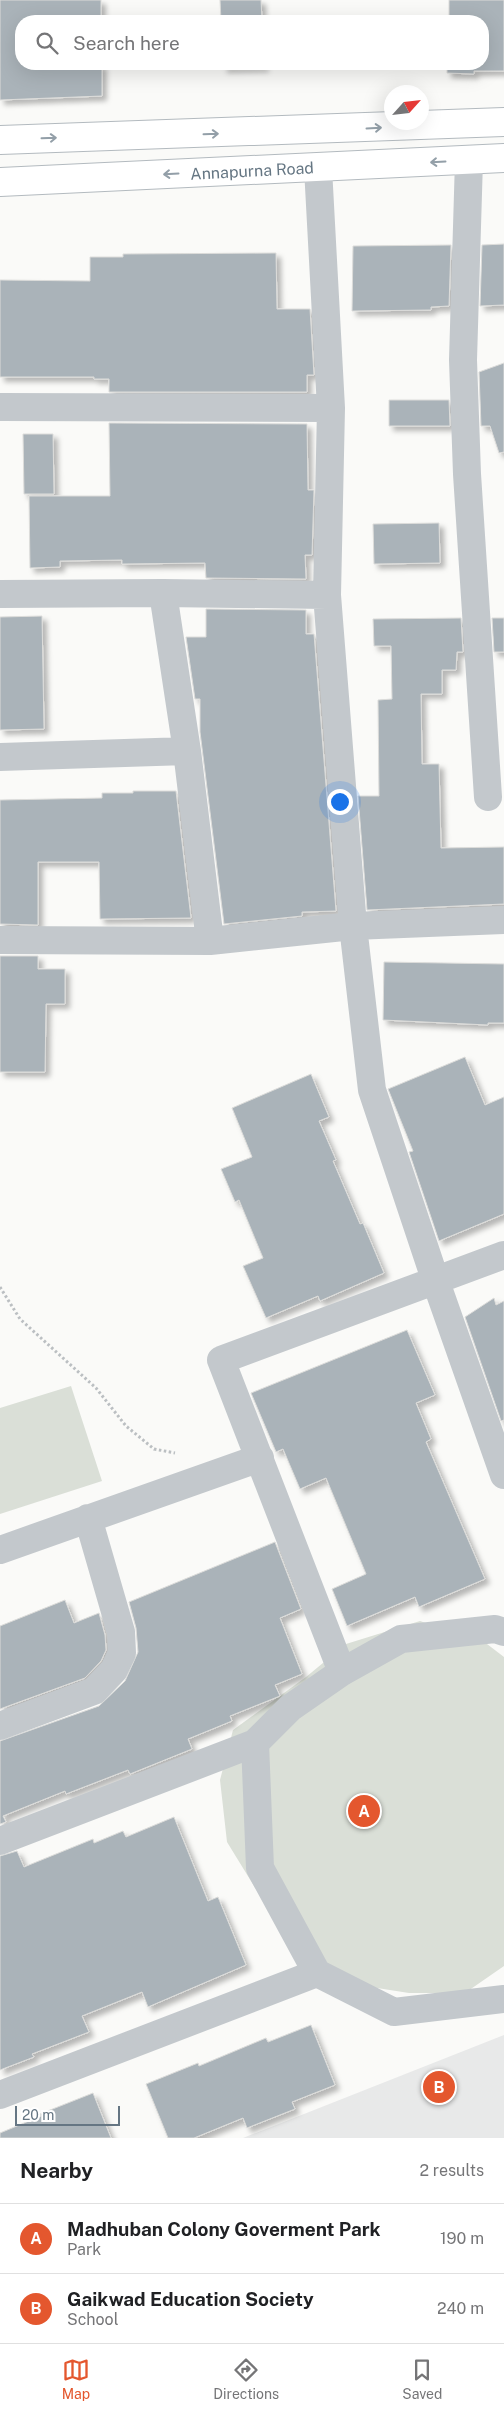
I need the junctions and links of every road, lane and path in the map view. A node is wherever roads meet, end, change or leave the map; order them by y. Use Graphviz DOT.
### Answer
graph roads {
  1 [pos="504,122"];
  2 [pos="0,140"];
  3 [pos="504,158"];
  4 [pos="469,160"];
  5 [pos="318,168"];
  6 [pos="0,182"];
  7 [pos="0,407"];
  8 [pos="331,408"];
  9 [pos="163,593"];
  10 [pos="0,594"];
  11 [pos="327,595"];
  12 [pos="187,751"];
  13 [pos="0,758"];
  14 [pos="488,797"];
  15 [pos="504,920"];
  16 [pos="353,926"];
  17 [pos="0,940"];
  18 [pos="210,941"];
  19 [pos="504,1255"];
  20 [pos="436,1282"];
  21 [pos="0,1287"];
  22 [pos="180,1454"];
  23 [pos="260,1458"];
  24 [pos="504,1475"];
  25 [pos="88,1518"];
  26 [pos="0,1550"];
  27 [pos="504,1632"];
  28 [pos="342,1672"];
  29 [pos="0,1726"];
  30 [pos="254,1743"];
  31 [pos="0,1840"];
  32 [pos="317,1973"];
  33 [pos="504,1999"];
  34 [pos="0,2095"];
  2 -- 1 [label="main road, one-way"];
  3 -- 4 [label="main road, Annapurna Road"];
  4 -- 5 [label="main road, Annapurna Road, one-way"];
  4 -- 14 [label="street"];
  5 -- 6 [label="main road, Annapurna Road, one-way"];
  5 -- 8 [label="street"];
  7 -- 8 [label="street"];
  8 -- 11 [label="street"];
  9 -- 10 [label="street"];
  9 -- 11 [label="street"];
  9 -- 12 [label="street"];
  11 -- 16 [label="street"];
  12 -- 13 [label="street"];
  12 -- 18 [label="street"];
  15 -- 16 [label="street"];
  16 -- 18 [label="street"];
  16 -- 20 [label="street"];
  17 -- 18 [label="street"];
  19 -- 20 [label="street"];
  20 -- 23 [label="street"];
  20 -- 24 [label="street"];
  21 -- 22 [label="path"];
  23 -- 25 [label="street"];
  23 -- 28 [label="street"];
  25 -- 26 [label="street"];
  25 -- 29 [label="street"];
  27 -- 28 [label="street"];
  28 -- 30 [label="street"];
  30 -- 31 [label="street"];
  30 -- 32 [label="street"];
  32 -- 33 [label="street"];
  32 -- 34 [label="street"];
}
